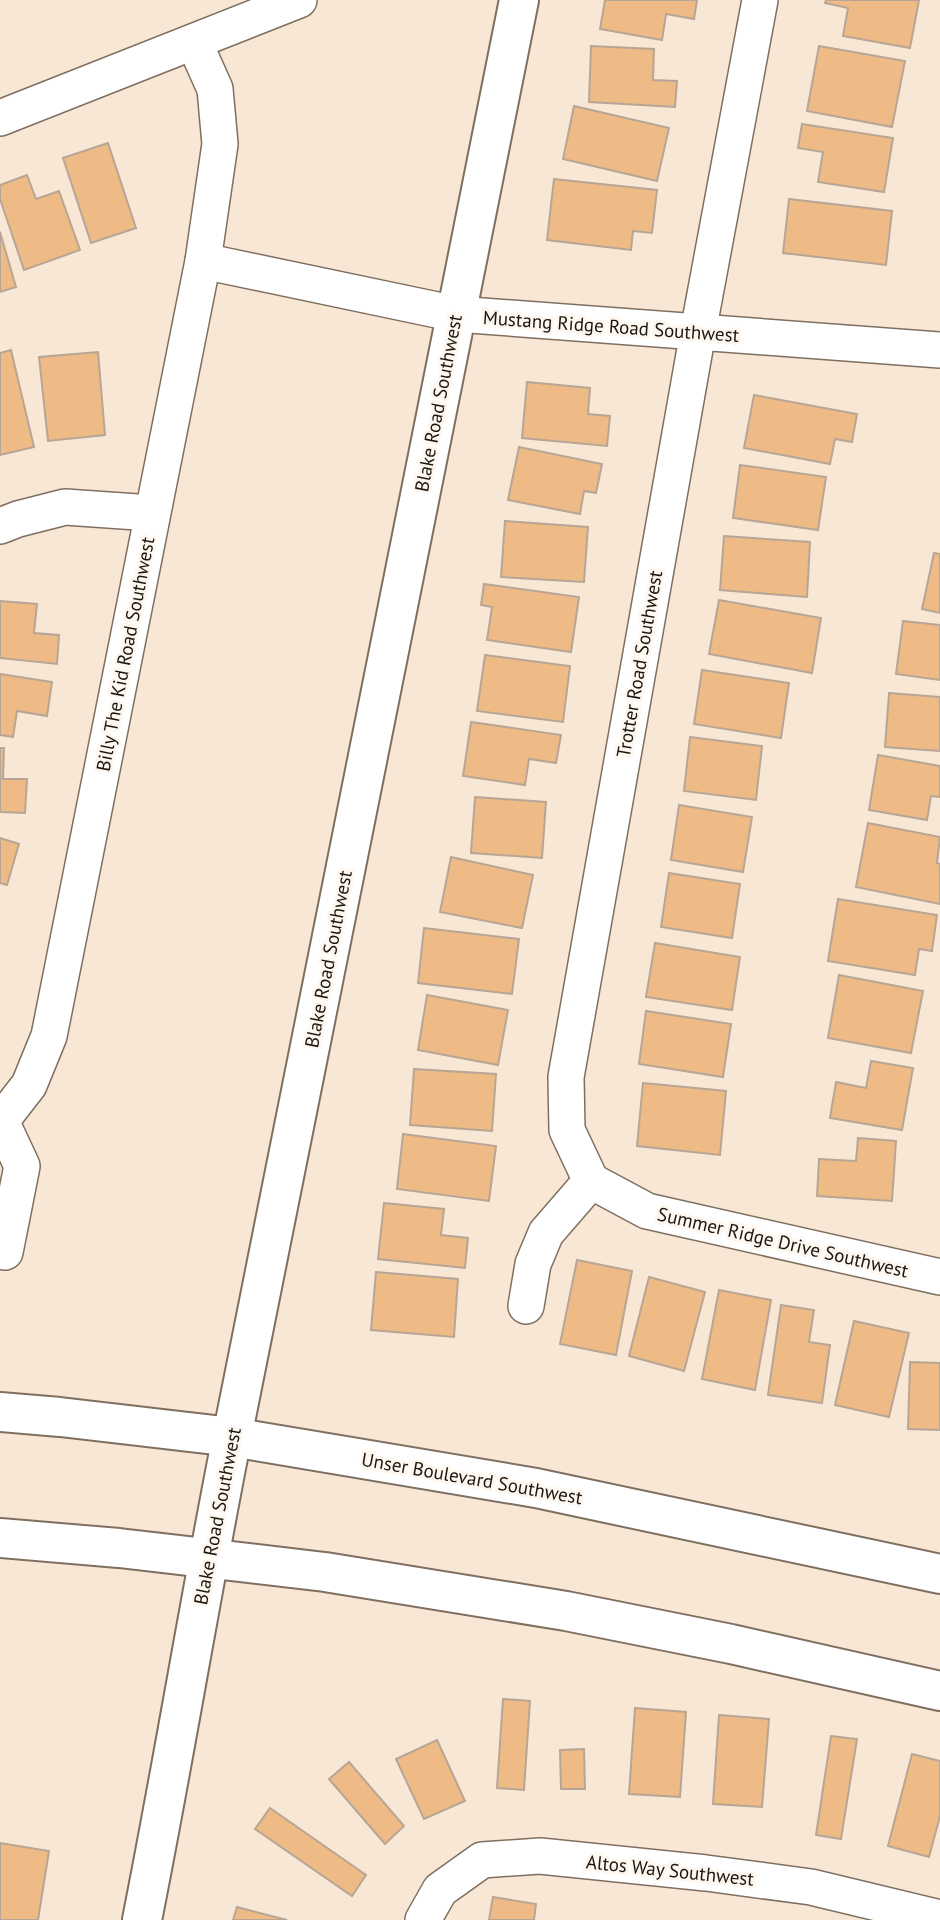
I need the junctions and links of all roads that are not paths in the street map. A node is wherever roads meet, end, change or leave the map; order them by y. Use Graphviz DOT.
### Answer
graph roads {
  1 [pos="299,0"];
  2 [pos="519,0"];
  3 [pos="760,0"];
  4 [pos="194,42"];
  5 [pos="0,118"];
  6 [pos="203,261"];
  7 [pos="456,314"];
  8 [pos="698,332"];
  9 [pos="940,349"];
  10 [pos="152,513"];
  11 [pos="0,526"];
  12 [pos="1,1121"];
  13 [pos="591,1181"];
  14 [pos="5,1252"];
  15 [pos="940,1278"];
  16 [pos="526,1306"];
  17 [pos="0,1412"];
  18 [pos="232,1437"];
  19 [pos="0,1538"];
  20 [pos="208,1558"];
  21 [pos="940,1574"];
  22 [pos="940,1691"];
  23 [pos="940,1918"];
  24 [pos="142,1920"];
  25 [pos="423,1920"];
  1 -- 4 [label="street"];
  2 -- 7 [label="main road, Blake Road Southwest"];
  3 -- 8 [label="street, Trotter Road Southwest"];
  4 -- 5 [label="street"];
  4 -- 6 [label="street, Billy The Kid Road Southwest"];
  6 -- 7 [label="street, Mustang Ridge Road Southwest"];
  6 -- 10 [label="street, Billy The Kid Road Southwest"];
  7 -- 8 [label="street, Mustang Ridge Road Southwest"];
  7 -- 18 [label="main road, Blake Road Southwest"];
  8 -- 9 [label="street, Mustang Ridge Road Southwest"];
  8 -- 13 [label="street, Trotter Road Southwest"];
  10 -- 11 [label="street"];
  10 -- 12 [label="street, Billy The Kid Road Southwest"];
  12 -- 14 [label="street, Billy The Kid Road Southwest"];
  13 -- 15 [label="street, Summer Ridge Drive Southwest"];
  13 -- 16 [label="street"];
  17 -- 18 [label="main road, Unser Boulevard Southwest"];
  18 -- 20 [label="main road, Blake Road Southwest"];
  18 -- 21 [label="main road, Unser Boulevard Southwest"];
  19 -- 20 [label="main road"];
  20 -- 22 [label="main road"];
  20 -- 24 [label="main road, Blake Road Southwest"];
  23 -- 25 [label="street, Altos Way Southwest"];
}
